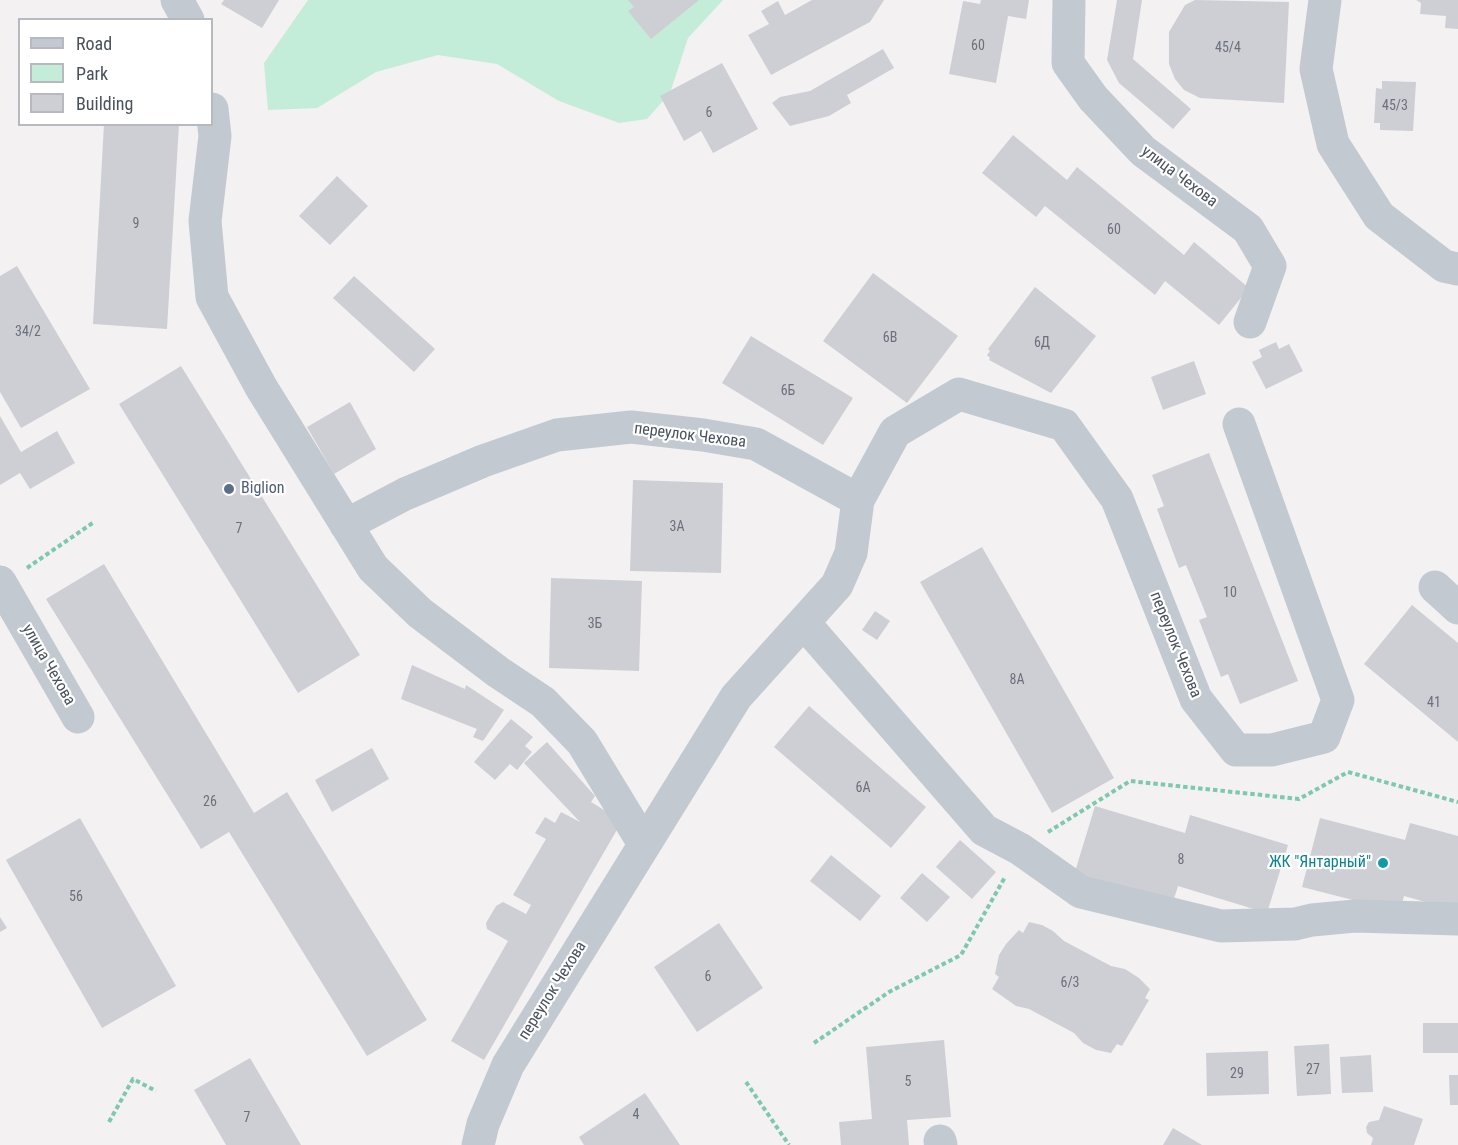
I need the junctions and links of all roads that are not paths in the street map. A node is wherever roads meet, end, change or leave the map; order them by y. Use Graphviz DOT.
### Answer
graph roads {
  1 [pos="177,0"];
  2 [pos="1069,0"];
  3 [pos="1325,0"];
  4 [pos="187,18"];
  5 [pos="213,119"];
  6 [pos="1458,269"];
  7 [pos="1250,322"];
  8 [pos="1239,424"];
  9 [pos="858,500"];
  10 [pos="346,525"];
  11 [pos="1,584"];
  12 [pos="804,623"];
  13 [pos="78,717"];
  14 [pos="644,844"];
  15 [pos="1458,918"];
  16 [pos="478,1145"];
  1 -- 4 [label="street"];
  2 -- 7 [label="street, улица Чехова"];
  3 -- 6 [label="street"];
  5 -- 10 [label="street"];
  8 -- 9 [label="street, переулок Чехова"];
  9 -- 10 [label="street, переулок Чехова"];
  9 -- 12 [label="street, переулок Чехова"];
  10 -- 14 [label="street"];
  11 -- 13 [label="street, улица Чехова"];
  12 -- 14 [label="street, переулок Чехова"];
  12 -- 15 [label="street"];
  14 -- 16 [label="street, переулок Чехова"];
}
